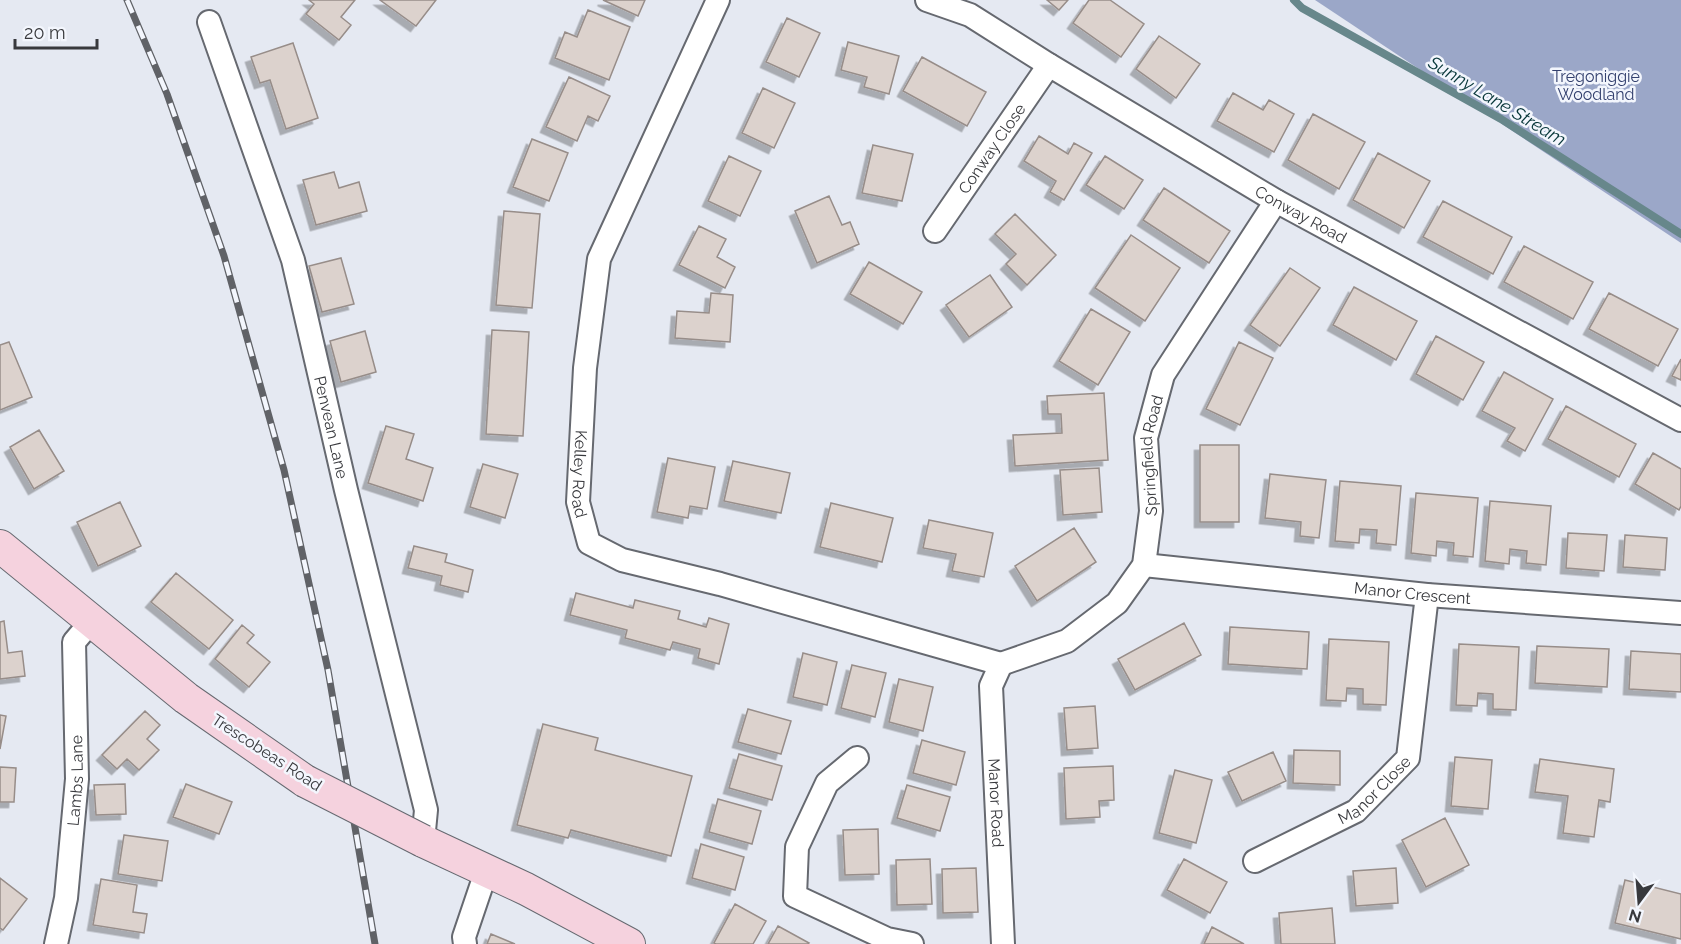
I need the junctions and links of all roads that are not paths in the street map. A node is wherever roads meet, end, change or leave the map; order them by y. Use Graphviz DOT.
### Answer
graph roads {
  1 [pos="718,0"];
  2 [pos="927,0"];
  3 [pos="209,22"];
  4 [pos="1049,65"];
  5 [pos="1276,201"];
  6 [pos="935,231"];
  7 [pos="1681,420"];
  8 [pos="0,546"];
  9 [pos="1144,565"];
  10 [pos="1427,595"];
  11 [pos="1681,613"];
  12 [pos="91,622"];
  13 [pos="1001,664"];
  14 [pos="857,758"];
  15 [pos="423,841"];
  16 [pos="1256,861"];
  17 [pos="486,872"];
  18 [pos="56,944"];
  19 [pos="465,944"];
  20 [pos="629,944"];
  21 [pos="912,944"];
  22 [pos="1003,944"];
  1 -- 13 [label="street, Kelley Road"];
  2 -- 4 [label="street, Conway Road"];
  3 -- 15 [label="street, Penvean Lane"];
  4 -- 5 [label="street, Conway Road"];
  4 -- 6 [label="street, Conway Close"];
  5 -- 7 [label="street, Conway Road"];
  5 -- 9 [label="street, Springfield Road"];
  8 -- 12 [label="street, Trescobeas Road"];
  9 -- 10 [label="street, Manor Crescent"];
  9 -- 13 [label="street, Springfield Road"];
  10 -- 11 [label="street, Manor Crescent"];
  10 -- 16 [label="street, Manor Close"];
  12 -- 15 [label="street, Trescobeas Road, bridge"];
  12 -- 18 [label="street, Lambs Lane"];
  13 -- 22 [label="street, Manor Road"];
  14 -- 21 [label="street"];
  15 -- 17 [label="street, Trescobeas Road"];
  17 -- 19 [label="street"];
  17 -- 20 [label="street, Trescobeas Road"];
}
